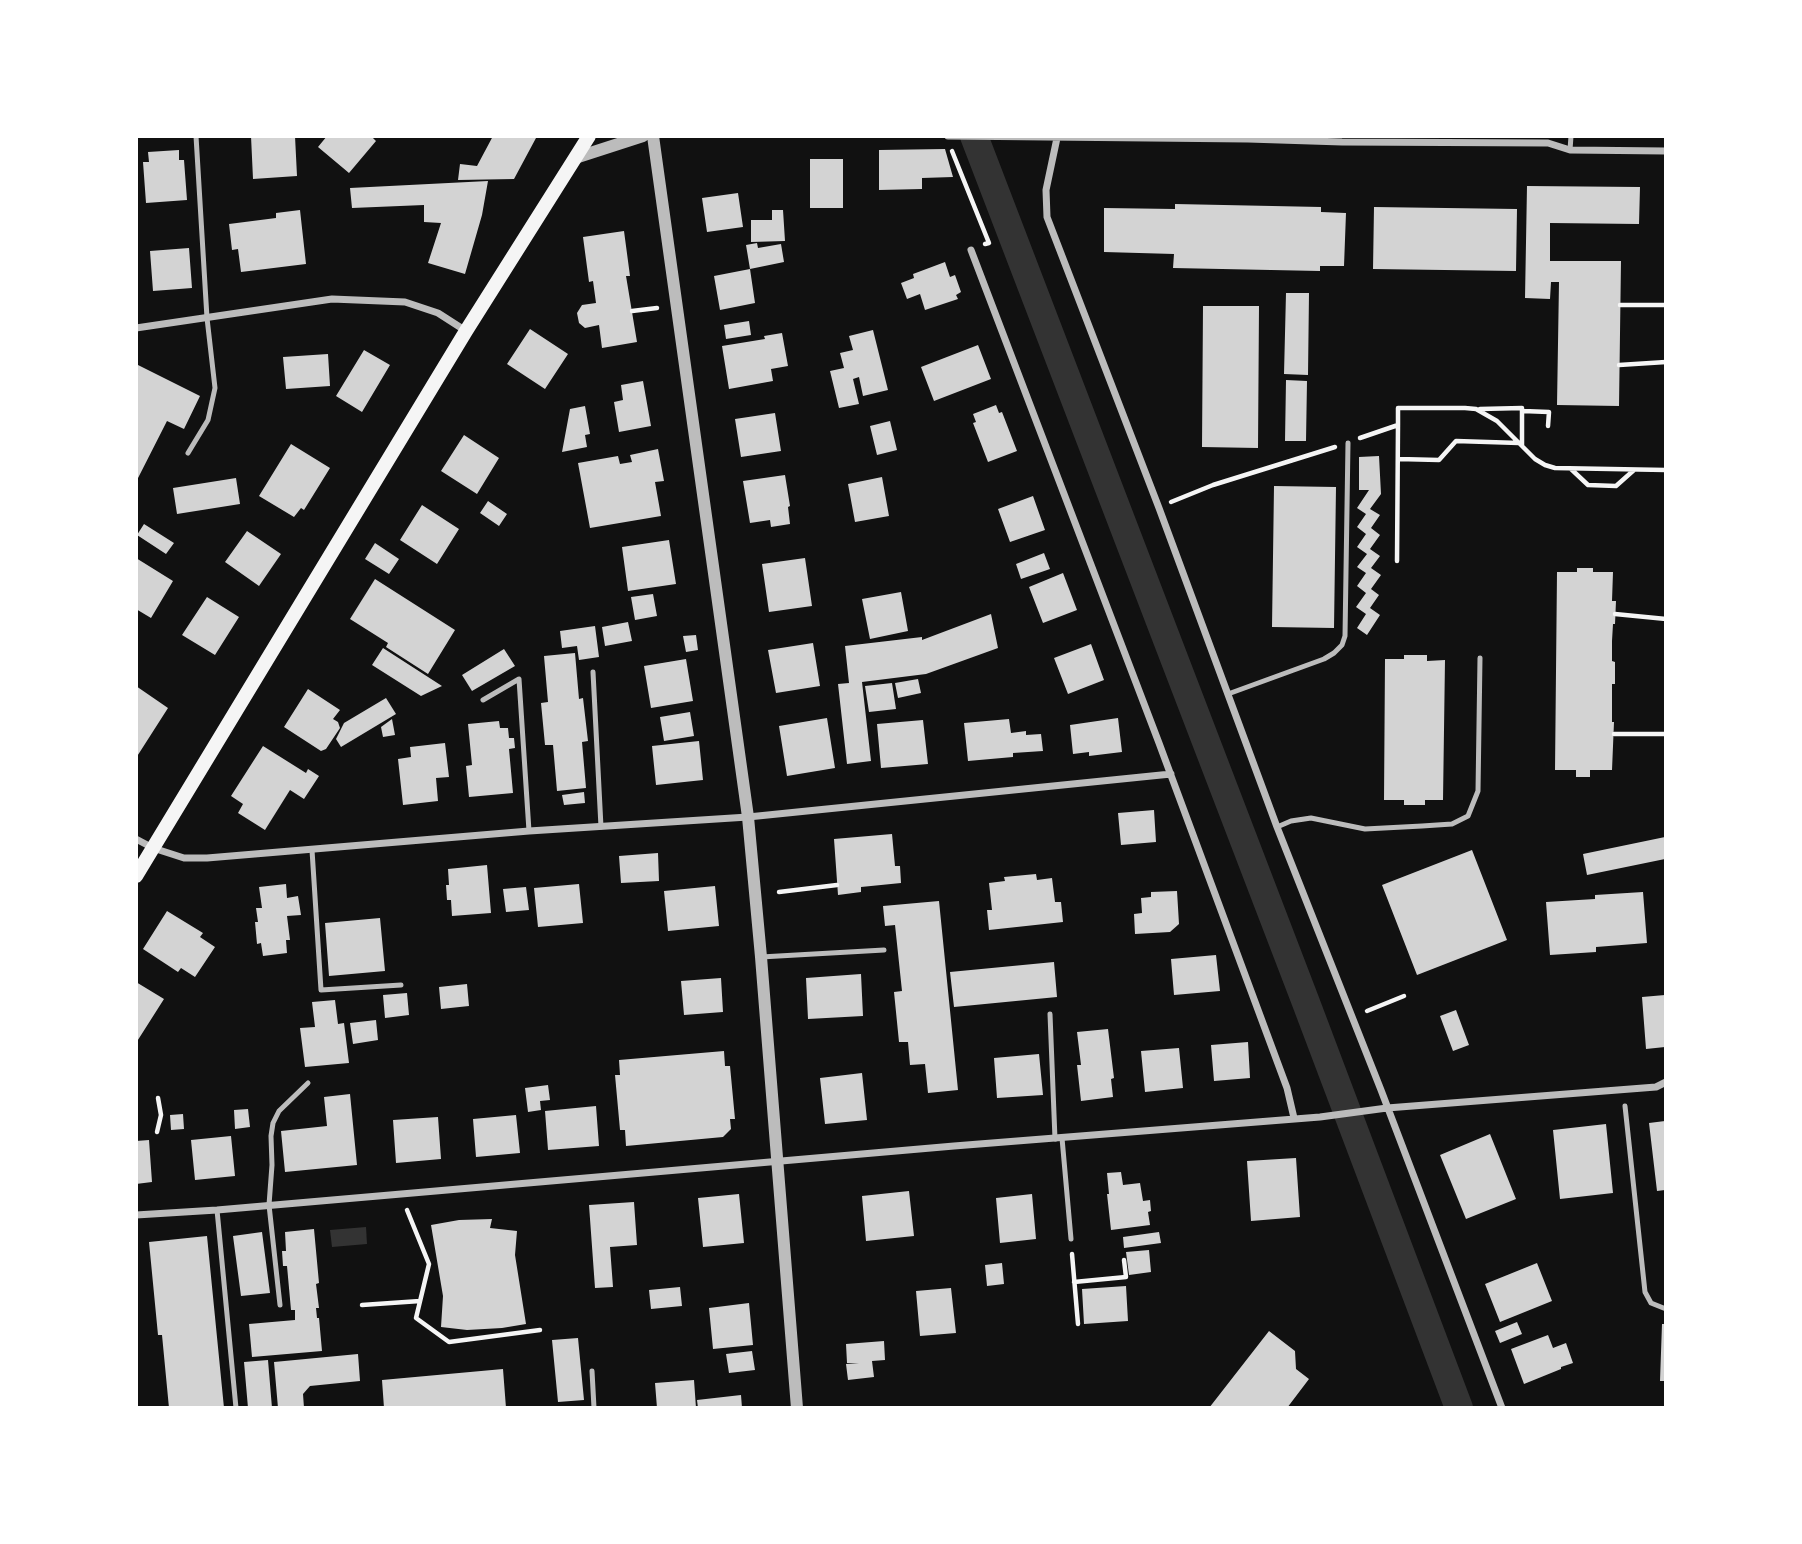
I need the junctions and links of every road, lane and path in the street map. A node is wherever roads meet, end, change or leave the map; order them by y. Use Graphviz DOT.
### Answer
graph roads {
  1 [pos="196,136"];
  2 [pos="589,136"];
  3 [pos="643,136"];
  4 [pos="653,136"];
  5 [pos="948,136"];
  6 [pos="1571,136"];
  7 [pos="1008,137"];
  8 [pos="1056,138"];
  9 [pos="950,147"];
  10 [pos="1570,149"];
  11 [pos="1665,151"];
  12 [pos="575,158"];
  13 [pos="982,245"];
  14 [pos="971,250"];
  15 [pos="1620,305"];
  16 [pos="1665,305"];
  17 [pos="657,308"];
  18 [pos="632,311"];
  19 [pos="207,318"];
  20 [pos="136,328"];
  21 [pos="466,331"];
  22 [pos="1665,362"];
  23 [pos="1619,365"];
  24 [pos="1476,409"];
  25 [pos="1522,411"];
  26 [pos="1398,425"];
  27 [pos="1548,426"];
  28 [pos="1348,443"];
  29 [pos="1521,444"];
  30 [pos="188,453"];
  31 [pos="1398,459"];
  32 [pos="1571,469"];
  33 [pos="1634,470"];
  34 [pos="1665,470"];
  35 [pos="1158,508"];
  36 [pos="1397,561"];
  37 [pos="1615,614"];
  38 [pos="1665,619"];
  39 [pos="1480,658"];
  40 [pos="593,672"];
  41 [pos="1228,695"];
  42 [pos="483,700"];
  43 [pos="1614,734"];
  44 [pos="1665,734"];
  45 [pos="1171,774"];
  46 [pos="748,817"];
  47 [pos="601,827"];
  48 [pos="1277,827"];
  49 [pos="529,831"];
  50 [pos="136,839"];
  51 [pos="153,848"];
  52 [pos="312,850"];
  53 [pos="136,876"];
  54 [pos="837,885"];
  55 [pos="779,892"];
  56 [pos="884,950"];
  57 [pos="761,957"];
  58 [pos="401,985"];
  59 [pos="1404,996"];
  60 [pos="1366,1011"];
  61 [pos="1050,1014"];
  62 [pos="1665,1082"];
  63 [pos="308,1083"];
  64 [pos="158,1098"];
  65 [pos="1625,1106"];
  66 [pos="1387,1108"];
  67 [pos="1294,1118"];
  68 [pos="157,1132"];
  69 [pos="1058,1138"];
  70 [pos="777,1161"];
  71 [pos="269,1205"];
  72 [pos="217,1210"];
  73 [pos="407,1210"];
  74 [pos="136,1215"];
  75 [pos="1071,1239"];
  76 [pos="1124,1260"];
  77 [pos="1074,1282"];
  78 [pos="421,1300"];
  79 [pos="280,1305"];
  80 [pos="362,1305"];
  81 [pos="1665,1309"];
  82 [pos="1078,1324"];
  83 [pos="540,1330"];
  84 [pos="592,1371"];
  85 [pos="236,1408"];
  86 [pos="594,1408"];
  87 [pos="797,1408"];
  88 [pos="1502,1408"];
  1 -- 19 [label="lane"];
  2 -- 12 [label="main road"];
  3 -- 12 [label="street"];
  4 -- 46 [label="street"];
  5 -- 7 [label="street"];
  6 -- 10 [label="lane"];
  7 -- 8 [label="street"];
  8 -- 10 [label="street"];
  8 -- 35 [label="street"];
  9 -- 13 [label="path"];
  10 -- 11 [label="street"];
  12 -- 21 [label="main road"];
  14 -- 45 [label="street"];
  15 -- 16 [label="path"];
  17 -- 18 [label="path"];
  19 -- 20 [label="street"];
  19 -- 21 [label="street"];
  19 -- 30 [label="lane"];
  21 -- 51 [label="main road"];
  22 -- 23 [label="path"];
  24 -- 25 [label="path"];
  24 -- 26 [label="path"];
  24 -- 29 [label="path"];
  25 -- 27 [label="path"];
  25 -- 29 [label="path"];
  26 -- 28 [label="path"];
  26 -- 31 [label="path"];
  28 -- 35 [label="path"];
  28 -- 41 [label="lane"];
  29 -- 31 [label="path"];
  29 -- 32 [label="path"];
  31 -- 36 [label="path"];
  32 -- 33 [label="path"];
  32 -- 33 [label="path"];
  33 -- 34 [label="path"];
  35 -- 41 [label="street"];
  37 -- 38 [label="path"];
  39 -- 48 [label="lane"];
  40 -- 47 [label="lane"];
  41 -- 48 [label="street"];
  42 -- 49 [label="lane"];
  43 -- 44 [label="path"];
  45 -- 46 [label="street"];
  45 -- 67 [label="street"];
  46 -- 47 [label="street"];
  46 -- 57 [label="street"];
  47 -- 49 [label="street"];
  48 -- 66 [label="street"];
  49 -- 52 [label="street"];
  50 -- 51 [label="street"];
  51 -- 52 [label="street"];
  51 -- 53 [label="main road"];
  52 -- 58 [label="lane"];
  54 -- 55 [label="path"];
  56 -- 57 [label="lane"];
  57 -- 70 [label="street"];
  59 -- 60 [label="path"];
  61 -- 69 [label="lane"];
  62 -- 66 [label="street"];
  63 -- 71 [label="lane"];
  64 -- 68 [label="path"];
  65 -- 81 [label="lane"];
  66 -- 67 [label="street"];
  66 -- 88 [label="street"];
  67 -- 69 [label="street"];
  69 -- 70 [label="street"];
  69 -- 75 [label="lane"];
  70 -- 71 [label="street"];
  70 -- 87 [label="street"];
  71 -- 72 [label="street"];
  71 -- 79 [label="lane"];
  72 -- 74 [label="street"];
  72 -- 85 [label="lane"];
  73 -- 78 [label="path"];
  75 -- 77 [label="path"];
  76 -- 77 [label="path"];
  77 -- 82 [label="path"];
  78 -- 80 [label="path"];
  78 -- 83 [label="path"];
  84 -- 86 [label="lane"];
}
